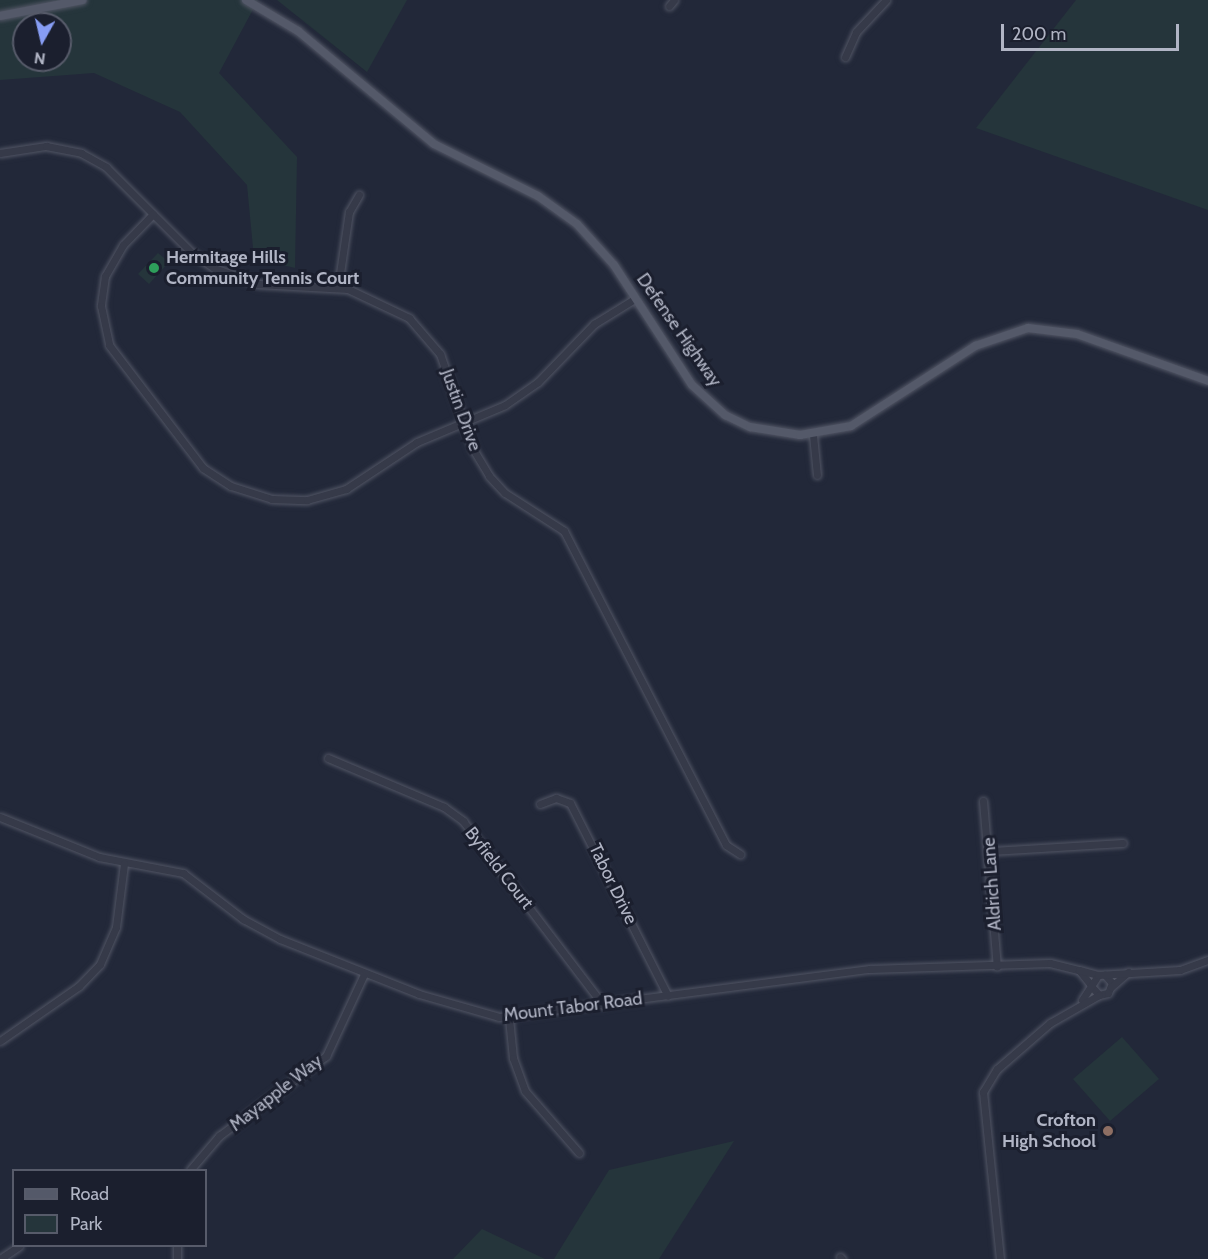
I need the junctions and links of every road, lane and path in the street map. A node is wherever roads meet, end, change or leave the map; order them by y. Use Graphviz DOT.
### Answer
graph roads {
  1 [pos="82,0"];
  2 [pos="246,0"];
  3 [pos="886,0"];
  4 [pos="0,16"];
  5 [pos="845,57"];
  6 [pos="0,153"];
  7 [pos="359,195"];
  8 [pos="153,214"];
  9 [pos="338,287"];
  10 [pos="636,298"];
  11 [pos="1208,381"];
  12 [pos="464,422"];
  13 [pos="813,435"];
  14 [pos="817,475"];
  15 [pos="328,758"];
  16 [pos="983,801"];
  17 [pos="540,804"];
  18 [pos="0,817"];
  19 [pos="1123,843"];
  20 [pos="991,851"];
  21 [pos="740,854"];
  22 [pos="124,864"];
  23 [pos="1208,960"];
  24 [pos="997,966"];
  25 [pos="1079,970"];
  26 [pos="1128,972"];
  27 [pos="364,974"];
  28 [pos="1102,975"];
  29 [pos="1091,985"];
  30 [pos="1112,987"];
  31 [pos="1099,995"];
  32 [pos="668,996"];
  33 [pos="1082,1000"];
  34 [pos="603,1005"];
  35 [pos="509,1018"];
  36 [pos="0,1041"];
  37 [pos="579,1153"];
  38 [pos="191,1169"];
  39 [pos="16,1247"];
  40 [pos="0,1259"];
  41 [pos="1000,1259"];
  1 -- 4 [label="main road"];
  2 -- 10 [label="main road, Defense Highway"];
  3 -- 5 [label="street"];
  6 -- 8 [label="street, Justin Drive"];
  7 -- 9 [label="street"];
  8 -- 9 [label="street, Justin Drive"];
  8 -- 12 [label="street"];
  9 -- 12 [label="street, Justin Drive"];
  10 -- 12 [label="street"];
  10 -- 13 [label="main road, Defense Highway"];
  11 -- 13 [label="main road, Defense Highway"];
  12 -- 21 [label="street, Justin Drive"];
  13 -- 14 [label="street"];
  15 -- 34 [label="street, Byfield Court"];
  16 -- 20 [label="street, Aldrich Lane"];
  17 -- 32 [label="street, Tabor Drive"];
  18 -- 22 [label="street, Mount Tabor Road"];
  19 -- 20 [label="street"];
  20 -- 24 [label="street, Aldrich Lane"];
  22 -- 27 [label="street, Mount Tabor Road"];
  22 -- 36 [label="street"];
  23 -- 26 [label="street"];
  24 -- 25 [label="street, Mount Tabor Road"];
  24 -- 32 [label="street, Mount Tabor Road"];
  25 -- 28 [label="street, Mount Tabor Road"];
  25 -- 29 [label="street"];
  26 -- 28 [label="street"];
  26 -- 30 [label="street"];
  27 -- 35 [label="street, Mount Tabor Road"];
  27 -- 38 [label="street, Mayapple Way"];
  28 -- 29 [label="street"];
  28 -- 30 [label="street"];
  29 -- 31 [label="street"];
  29 -- 33 [label="street"];
  30 -- 31 [label="street"];
  31 -- 33 [label="street"];
  32 -- 34 [label="street, Mount Tabor Road"];
  33 -- 41 [label="street"];
  34 -- 35 [label="street, Mount Tabor Road"];
  35 -- 37 [label="street"];
  39 -- 40 [label="street"];
}
